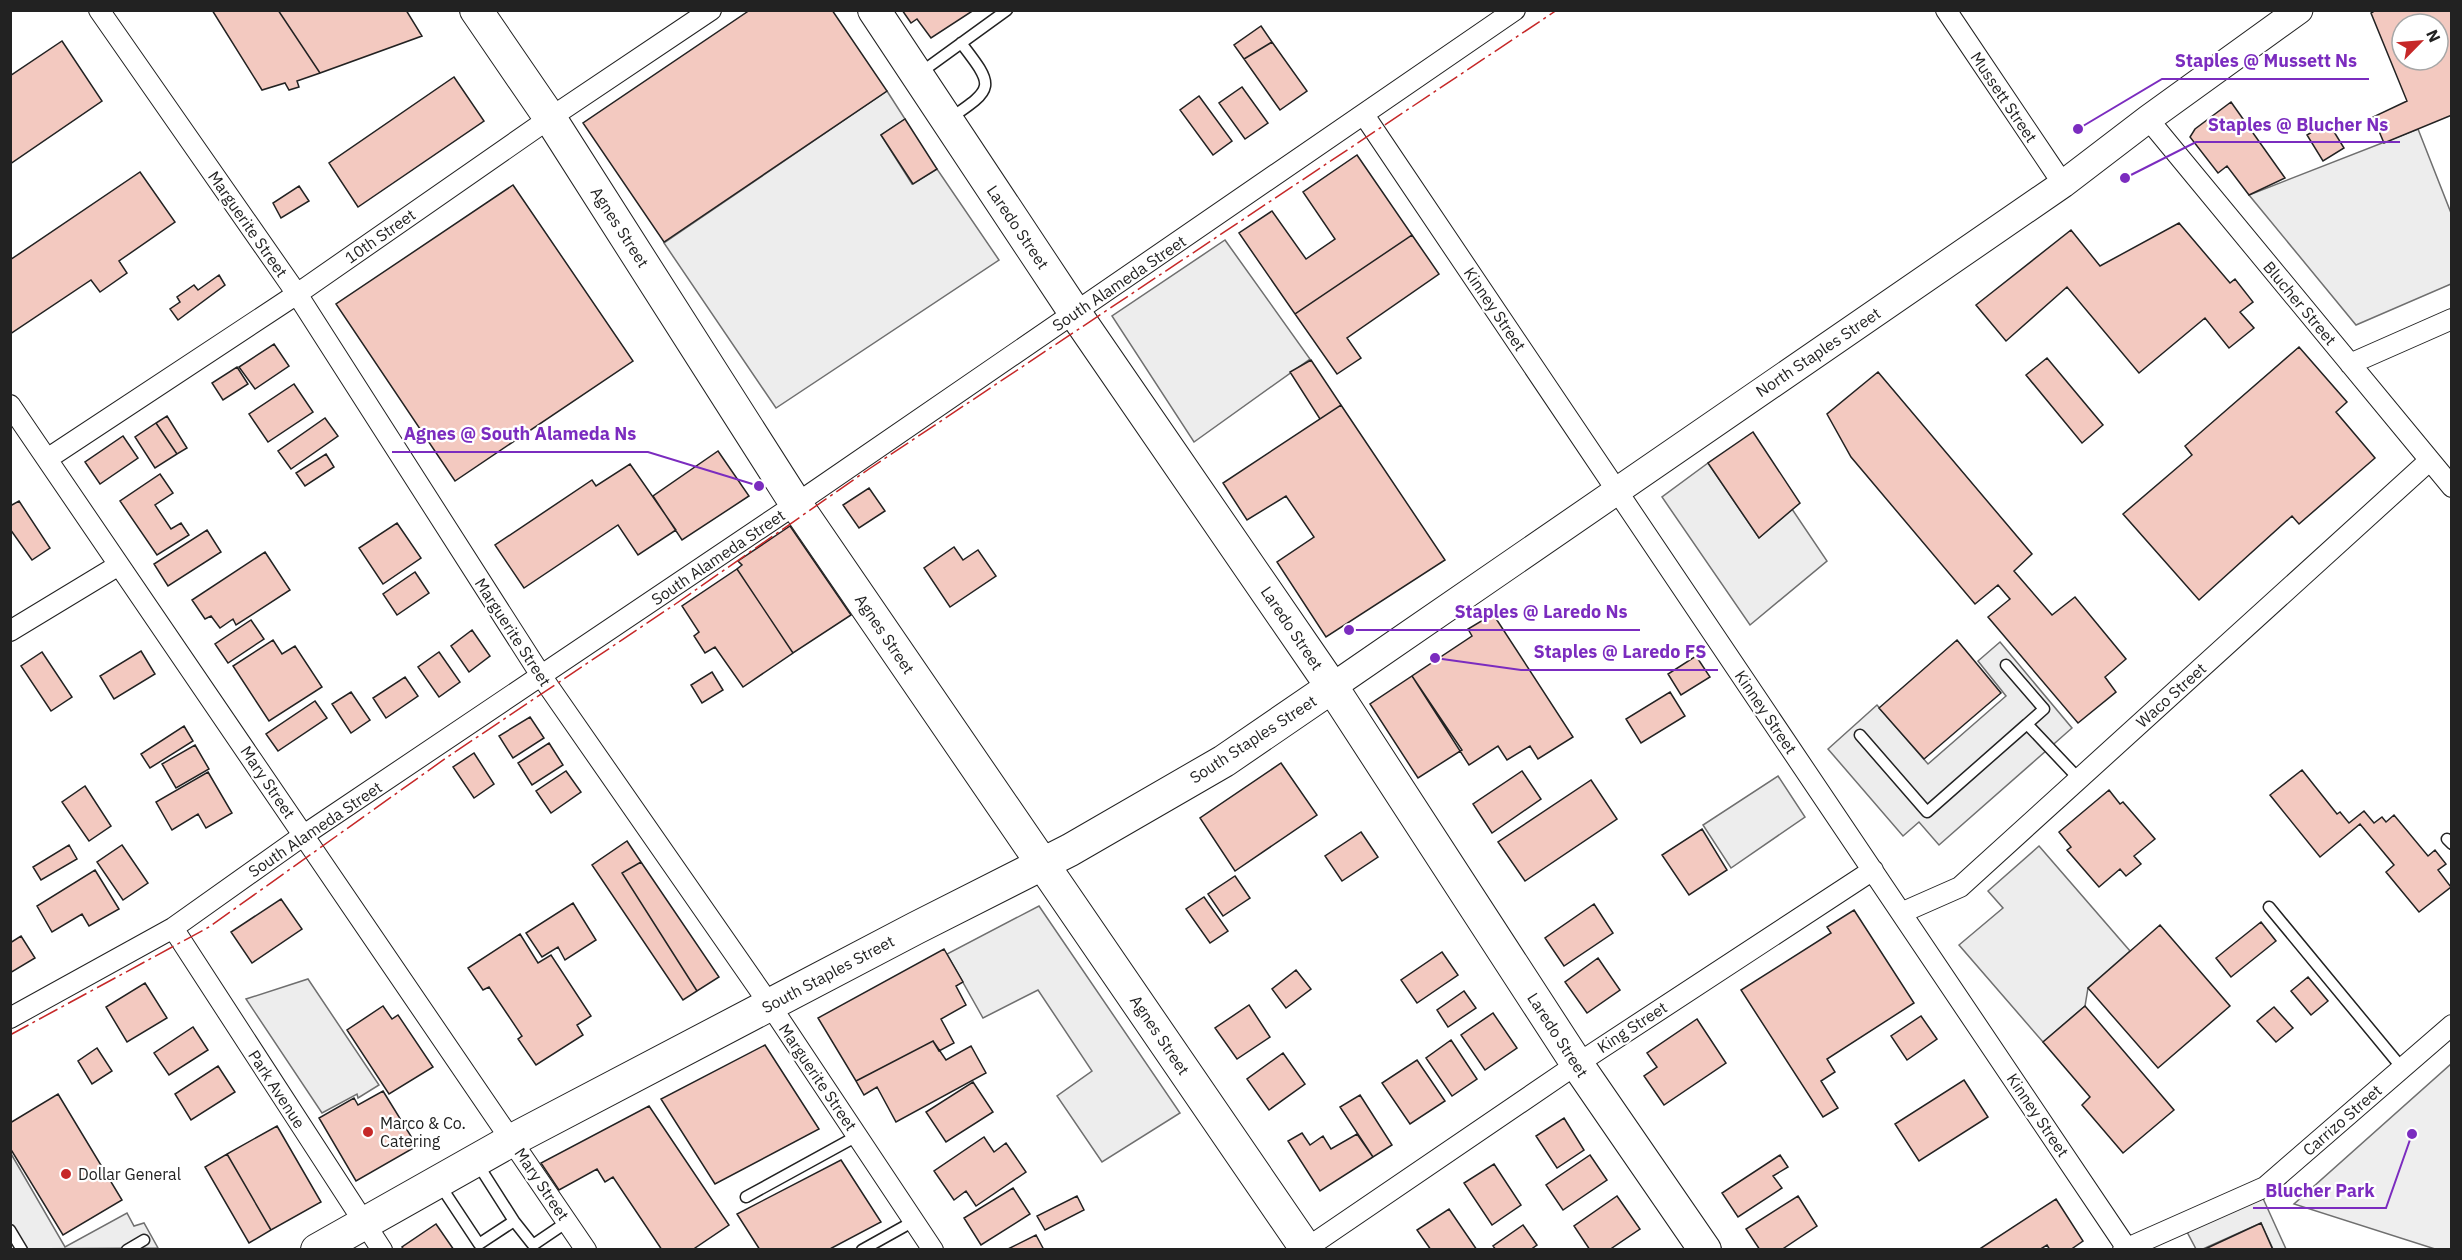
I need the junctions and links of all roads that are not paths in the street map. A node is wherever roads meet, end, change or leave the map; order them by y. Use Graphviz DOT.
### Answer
graph roads {
  1 [pos="99,10"];
  2 [pos="476,10"];
  3 [pos="711,10"];
  4 [pos="874,10"];
  5 [pos="1007,10"];
  6 [pos="1515,10"];
  7 [pos="1946,10"];
  8 [pos="2299,10"];
  9 [pos="961,43"];
  10 [pos="917,75"];
  11 [pos="1364,115"];
  12 [pos="550,118"];
  13 [pos="2148,119"];
  14 [pos="948,120"];
  15 [pos="2063,184"];
  16 [pos="297,294"];
  17 [pos="1075,313"];
  18 [pos="2451,320"];
  19 [pos="2350,364"];
  20 [pos="10,405"];
  21 [pos="47,459"];
  22 [pos="2429,461"];
  23 [pos="2451,487"];
  24 [pos="1617,490"];
  25 [pos="796,504"];
  26 [pos="119,565"];
  27 [pos="10,631"];
  28 [pos="2006,665"];
  29 [pos="542,677"];
  30 [pos="1332,687"];
  31 [pos="2027,724"];
  32 [pos="1860,735"];
  33 [pos="2079,779"];
  34 [pos="304,835"];
  35 [pos="1043,865"];
  36 [pos="1873,870"];
  37 [pos="2269,907"];
  38 [pos="1902,913"];
  39 [pos="173,928"];
  40 [pos="770,1005"];
  41 [pos="10,1018"];
  42 [pos="2451,1025"];
  43 [pos="1577,1064"];
  44 [pos="2402,1068"];
  45 [pos="857,1136"];
  46 [pos="512,1140"];
  47 [pos="476,1161"];
  48 [pos="438,1182"];
  49 [pos="746,1197"];
  50 [pos="514,1221"];
  51 [pos="914,1221"];
  52 [pos="567,1222"];
  53 [pos="365,1224"];
  54 [pos="10,1230"];
  55 [pos="144,1240"];
  56 [pos="1306,1249"];
  57 [pos="2126,1249"];
  58 [pos="22,1250"];
  59 [pos="127,1250"];
  60 [pos="317,1250"];
  61 [pos="382,1250"];
  62 [pos="586,1250"];
  63 [pos="862,1250"];
  64 [pos="933,1250"];
  65 [pos="1705,1250"];
  1 -- 16 [label="street, Marguerite Street"];
  2 -- 12 [label="main road, Agnes Street"];
  3 -- 12 [label="street, 10th Street"];
  4 -- 10 [label="main road, Laredo Street"];
  5 -- 9 [label="lane"];
  6 -- 11 [label="street, South Alameda Street"];
  7 -- 15 [label="street, Mussett Street"];
  8 -- 13 [label="main road, North Staples Street"];
  9 -- 10 [label="lane"];
  9 -- 14 [label="lane"];
  10 -- 14 [label="main road, Laredo Street"];
  11 -- 17 [label="street, South Alameda Street"];
  11 -- 24 [label="street, Kinney Street"];
  12 -- 16 [label="street, 10th Street"];
  12 -- 25 [label="main road, Agnes Street"];
  13 -- 15 [label="main road, North Staples Street"];
  13 -- 19 [label="street, Blucher Street"];
  14 -- 17 [label="main road, Laredo Street"];
  15 -- 24 [label="main road, North Staples Street"];
  16 -- 21 [label="street, 10th Street"];
  16 -- 29 [label="street, Marguerite Street"];
  17 -- 25 [label="street, South Alameda Street"];
  17 -- 30 [label="main road, Laredo Street"];
  18 -- 19 [label="street"];
  19 -- 22 [label="street, Blucher Street"];
  20 -- 21 [label="street, Mary Street"];
  21 -- 26 [label="street, Mary Street"];
  22 -- 23 [label="street, Blucher Street"];
  22 -- 33 [label="street, Waco Street"];
  24 -- 30 [label="main road, North Staples Street"];
  24 -- 36 [label="street, Kinney Street"];
  25 -- 29 [label="street, South Alameda Street"];
  25 -- 35 [label="main road, Agnes Street"];
  26 -- 27 [label="street"];
  26 -- 34 [label="street, Mary Street"];
  28 -- 31 [label="lane"];
  29 -- 34 [label="street, South Alameda Street"];
  29 -- 40 [label="street, Marguerite Street"];
  30 -- 35 [label="main road, South Staples Street"];
  30 -- 43 [label="main road, Laredo Street"];
  31 -- 32 [label="lane"];
  31 -- 33 [label="lane"];
  33 -- 38 [label="street, Waco Street"];
  34 -- 39 [label="street, South Alameda Street"];
  34 -- 46 [label="street, Mary Street"];
  35 -- 40 [label="main road, South Staples Street"];
  35 -- 56 [label="main road, Agnes Street"];
  36 -- 38 [label="street, Kinney Street"];
  36 -- 43 [label="street, King Street"];
  37 -- 44 [label="lane"];
  38 -- 57 [label="street, Kinney Street"];
  39 -- 41 [label="street, South Alameda Street"];
  39 -- 53 [label="street, Park Avenue"];
  40 -- 45 [label="street, Marguerite Street"];
  40 -- 46 [label="main road, South Staples Street"];
  42 -- 44 [label="street, Carrizo Street"];
  43 -- 56 [label="street, King Street"];
  43 -- 65 [label="main road, Laredo Street"];
  44 -- 57 [label="street, Carrizo Street"];
  45 -- 49 [label="lane"];
  45 -- 51 [label="street, Marguerite Street"];
  46 -- 47 [label="main road, South Staples Street"];
  46 -- 52 [label="street, Mary Street"];
  47 -- 48 [label="main road, South Staples Street"];
  47 -- 50 [label="lane"];
  48 -- 50 [label="lane"];
  48 -- 53 [label="main road, South Staples Street"];
  50 -- 52 [label="lane"];
  51 -- 63 [label="lane"];
  51 -- 64 [label="street, Marguerite Street"];
  52 -- 62 [label="street, Mary Street"];
  53 -- 60 [label="main road, South Staples Street"];
  53 -- 61 [label="street, Park Avenue"];
  54 -- 58 [label="lane"];
  55 -- 59 [label="lane"];
}
